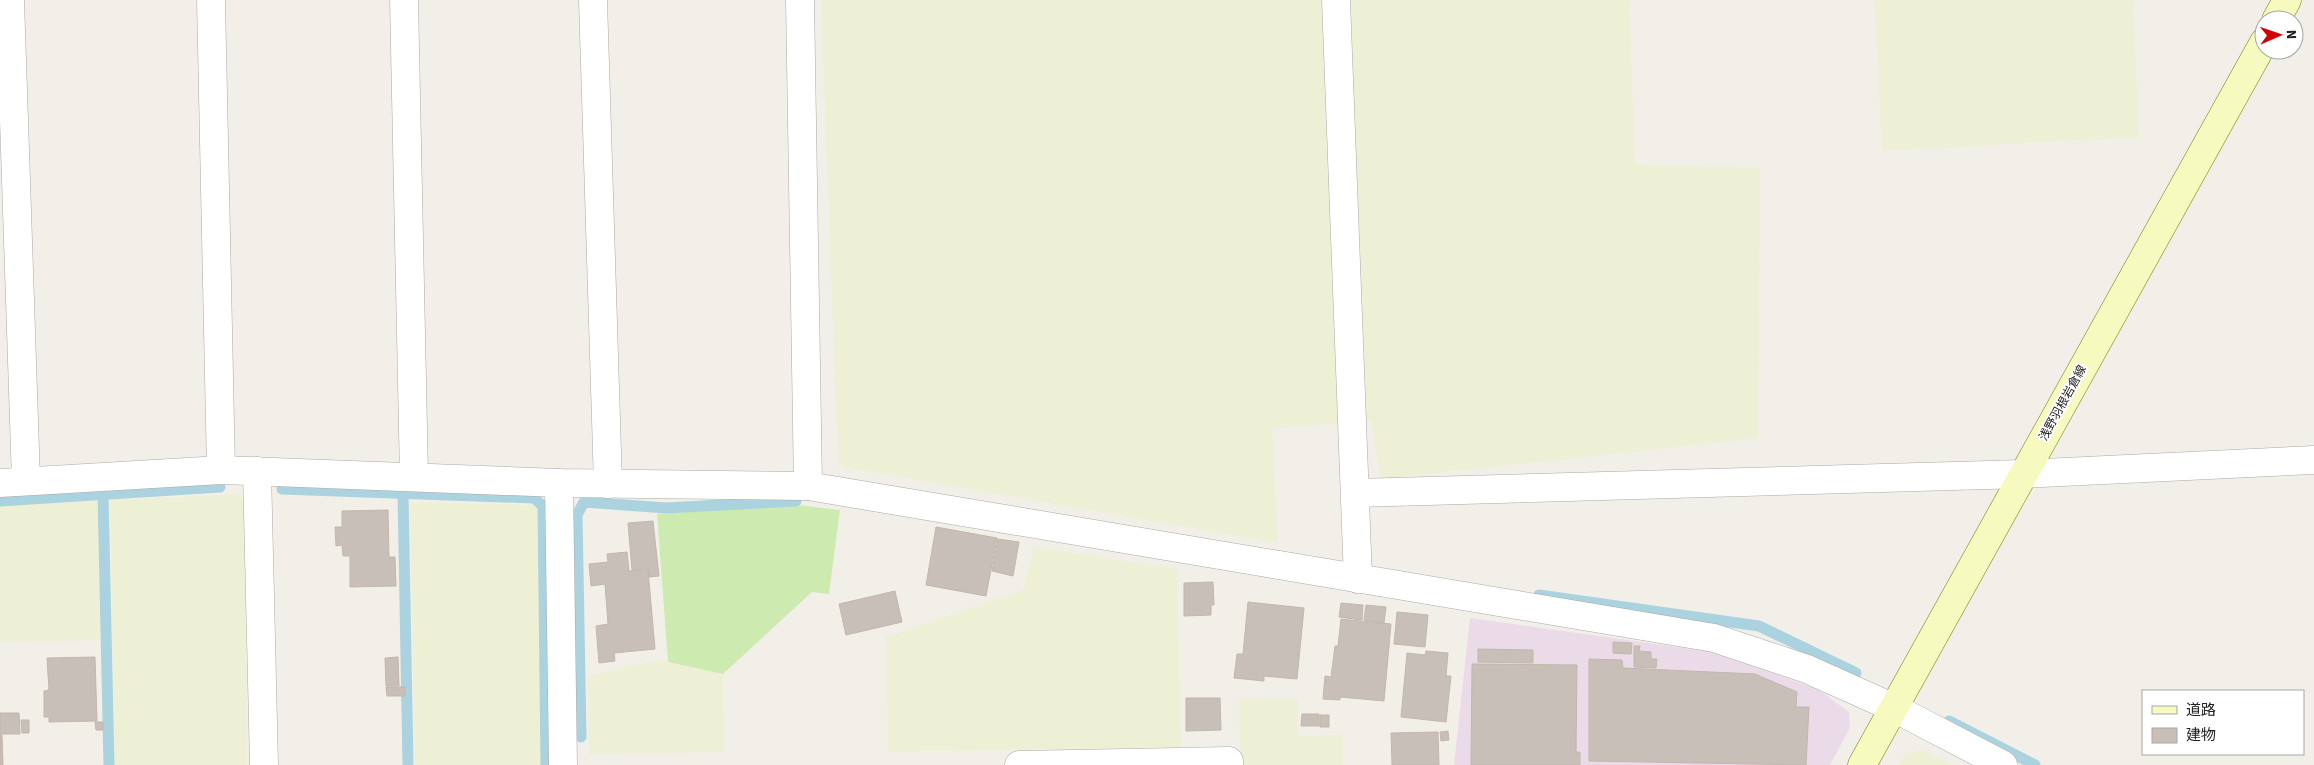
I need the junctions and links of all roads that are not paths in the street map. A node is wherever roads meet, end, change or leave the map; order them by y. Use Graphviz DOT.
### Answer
graph roads {
  1 [pos="10,0"];
  2 [pos="211,0"];
  3 [pos="404,0"];
  4 [pos="594,0"];
  5 [pos="800,0"];
  6 [pos="1336,0"];
  7 [pos="2254,60"];
  8 [pos="2314,460"];
  9 [pos="221,470"];
  10 [pos="257,471"];
  11 [pos="2023,474"];
  12 [pos="414,477"];
  13 [pos="13,482"];
  14 [pos="559,483"];
  15 [pos="608,484"];
  16 [pos="808,486"];
  17 [pos="1356,494"];
  18 [pos="1358,579"];
  19 [pos="1894,708"];
  20 [pos="264,765"];
  21 [pos="563,765"];
  22 [pos="1019,765"];
  23 [pos="1229,765"];
  24 [pos="1862,765"];
  25 [pos="2003,765"];
  1 -- 13 [label="street"];
  2 -- 9 [label="street"];
  3 -- 12 [label="street"];
  4 -- 15 [label="street"];
  5 -- 16 [label="street"];
  6 -- 17 [label="street"];
  7 -- 11 [label="main road, 浅野羽根岩倉線"];
  8 -- 11 [label="street"];
  9 -- 10 [label="street"];
  9 -- 13 [label="street"];
  10 -- 12 [label="street"];
  10 -- 20 [label="street"];
  11 -- 17 [label="street"];
  11 -- 19 [label="main road, 浅野羽根岩倉線"];
  12 -- 14 [label="street"];
  14 -- 15 [label="street"];
  14 -- 21 [label="street"];
  15 -- 16 [label="street"];
  16 -- 18 [label="street"];
  17 -- 18 [label="street"];
  18 -- 19 [label="street"];
  19 -- 24 [label="main road, 浅野羽根岩倉線"];
  19 -- 25 [label="street"];
  22 -- 23 [label="street"];
}
